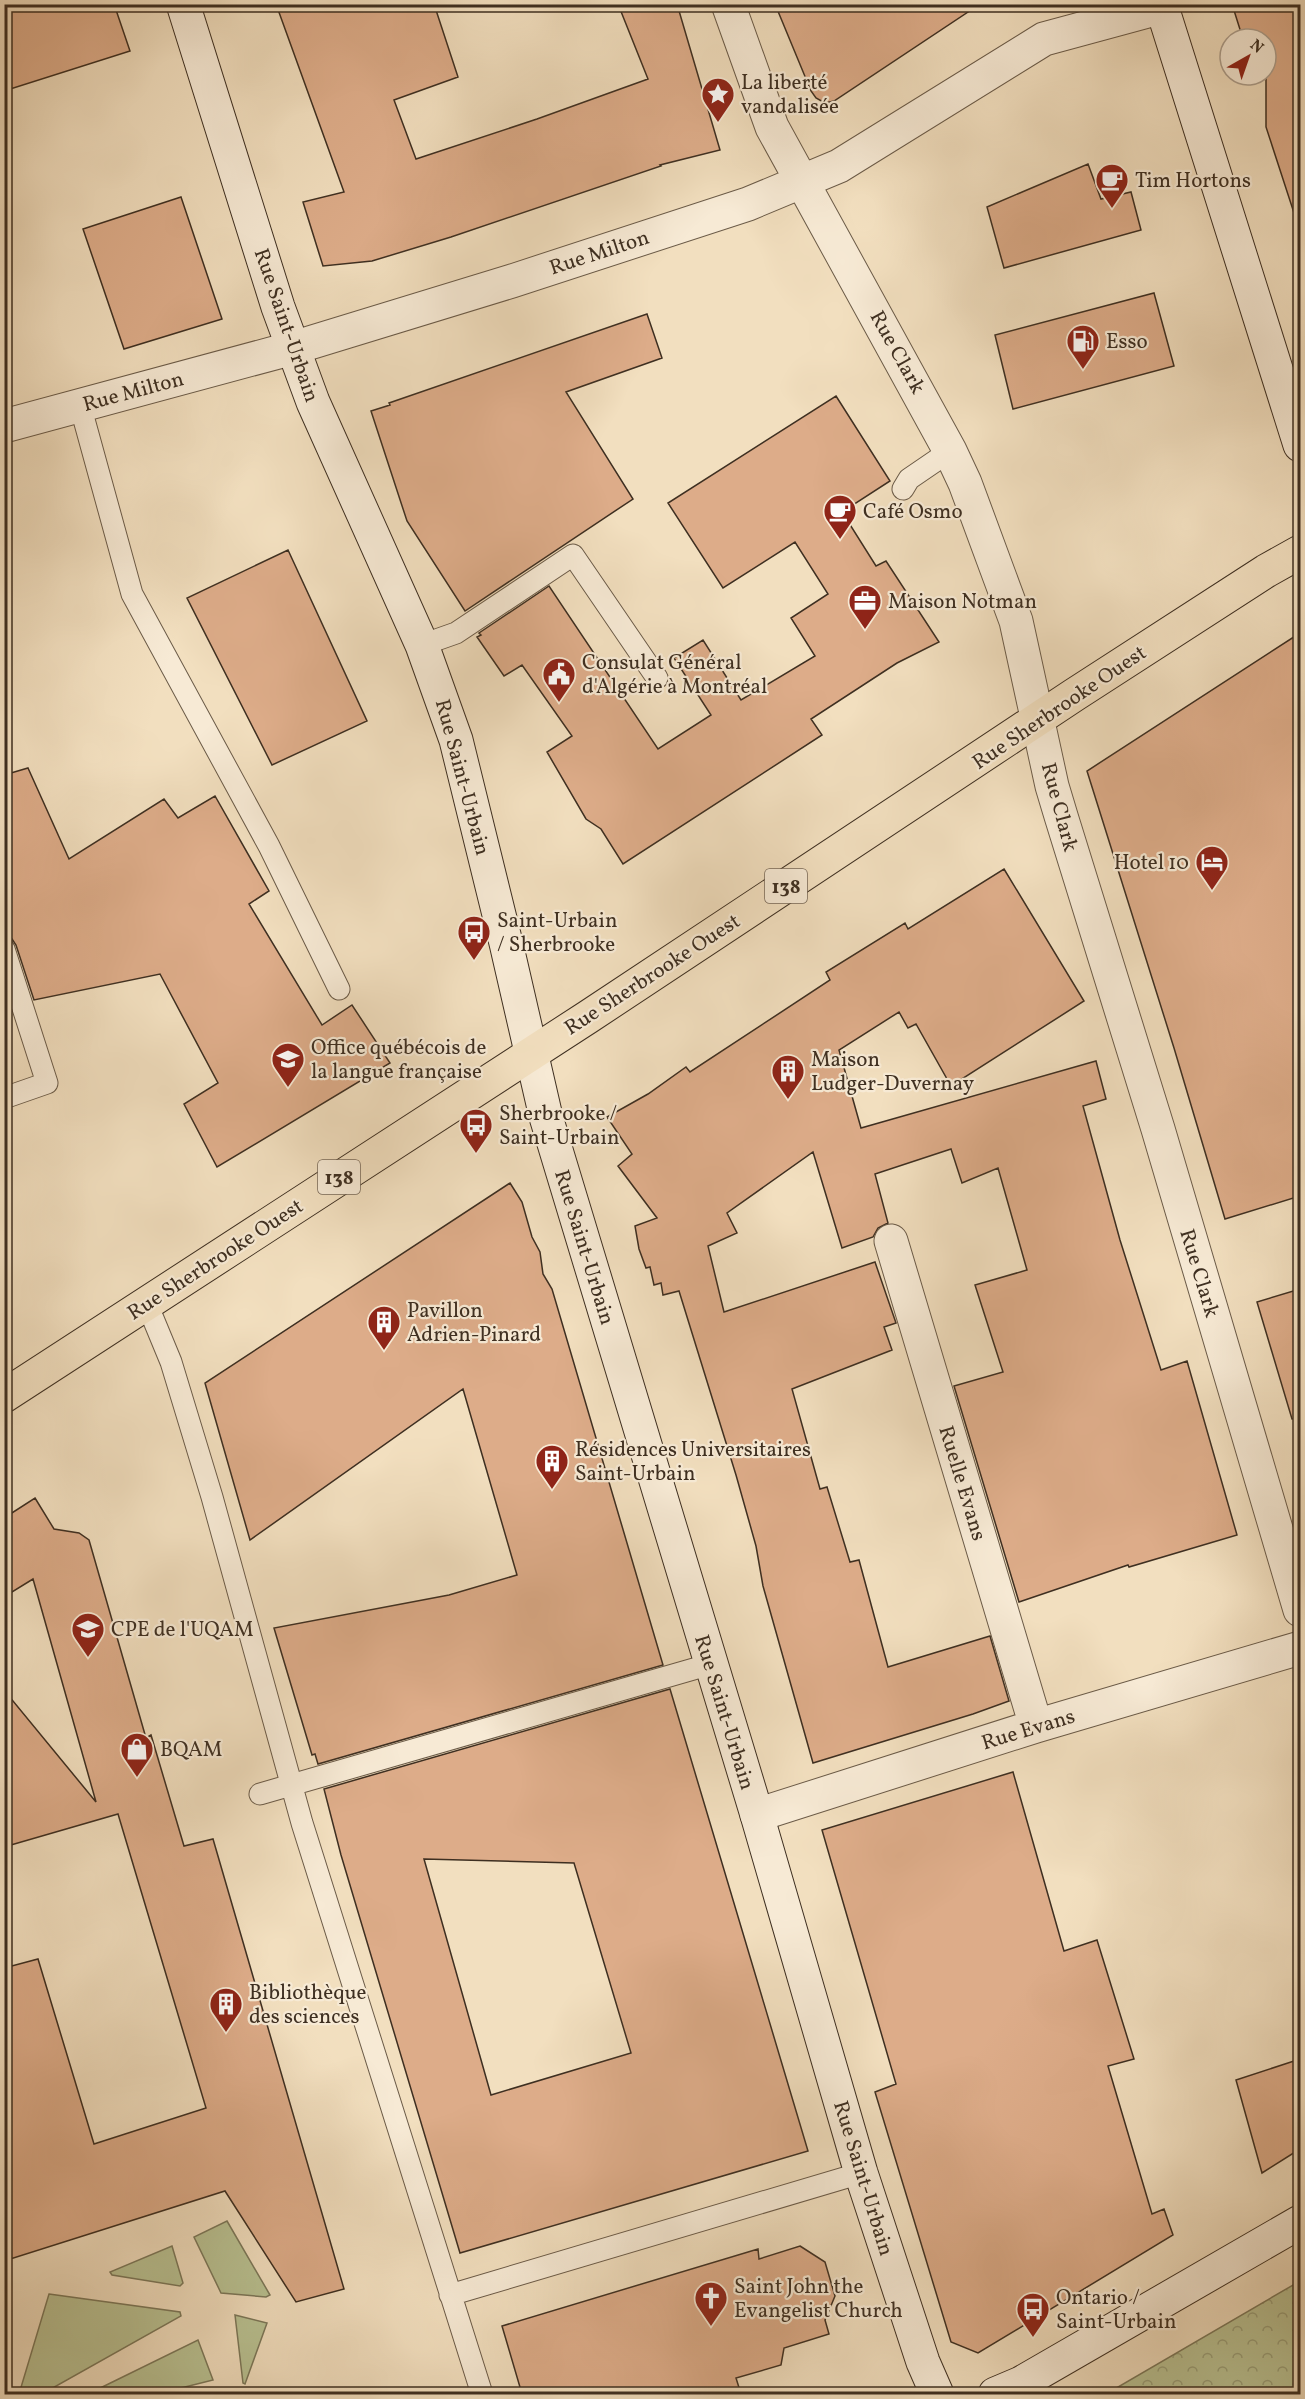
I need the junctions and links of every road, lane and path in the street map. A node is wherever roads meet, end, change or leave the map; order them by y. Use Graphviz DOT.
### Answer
graph roads {
  1 [pos="183,4"];
  2 [pos="728,4"];
  3 [pos="1162,6"];
  4 [pos="802,182"];
  5 [pos="294,348"];
  6 [pos="80,405"];
  7 [pos="4,426"];
  8 [pos="1300,444"];
  9 [pos="950,451"];
  10 [pos="903,489"];
  11 [pos="1300,552"];
  12 [pos="423,645"];
  13 [pos="657,678"];
  14 [pos="1038,719"];
  15 [pos="4,949"];
  16 [pos="339,989"];
  17 [pos="532,1052"];
  18 [pos="4,1098"];
  19 [pos="891,1241"];
  20 [pos="147,1304"];
  21 [pos="4,1396"];
  22 [pos="1300,1611"];
  23 [pos="1300,1648"];
  24 [pos="711,1664"];
  25 [pos="1036,1726"];
  26 [pos="293,1786"];
  27 [pos="260,1794"];
  28 [pos="757,1815"];
  29 [pos="861,2173"];
  30 [pos="1300,2222"];
  31 [pos="450,2295"];
  32 [pos="482,2394"];
  33 [pos="937,2394"];
  34 [pos="995,2394"];
  1 -- 5 [label="street, Rue Saint-Urbain"];
  2 -- 4 [label="street, Rue Clark"];
  3 -- 4 [label="street, Rue Milton"];
  3 -- 8 [label="street"];
  4 -- 5 [label="street, Rue Milton"];
  4 -- 9 [label="street, Rue Clark"];
  5 -- 6 [label="street, Rue Milton"];
  5 -- 12 [label="street, Rue Saint-Urbain"];
  6 -- 7 [label="street, Rue Milton"];
  6 -- 16 [label="lane"];
  9 -- 10 [label="lane"];
  9 -- 14 [label="street, Rue Clark"];
  11 -- 14 [label="main road, Rue Sherbrooke Ouest / 138"];
  12 -- 13 [label="lane"];
  12 -- 17 [label="street, Rue Saint-Urbain"];
  14 -- 17 [label="main road, Rue Sherbrooke Ouest / 138"];
  14 -- 22 [label="street, Rue Clark"];
  15 -- 18 [label="lane"];
  17 -- 20 [label="main road, Rue Sherbrooke Ouest / 138"];
  17 -- 24 [label="street, Rue Saint-Urbain"];
  19 -- 25 [label="street, Ruelle Evans"];
  20 -- 21 [label="main road, Rue Sherbrooke Ouest / 138"];
  20 -- 26 [label="lane"];
  23 -- 25 [label="street, Rue Evans"];
  24 -- 26 [label="lane"];
  24 -- 28 [label="street, Rue Saint-Urbain"];
  25 -- 28 [label="street, Rue Evans"];
  26 -- 27 [label="lane"];
  26 -- 31 [label="lane"];
  28 -- 29 [label="street, Rue Saint-Urbain"];
  29 -- 31 [label="lane"];
  29 -- 33 [label="street, Rue Saint-Urbain"];
  30 -- 34 [label="street"];
  31 -- 32 [label="lane"];
}
